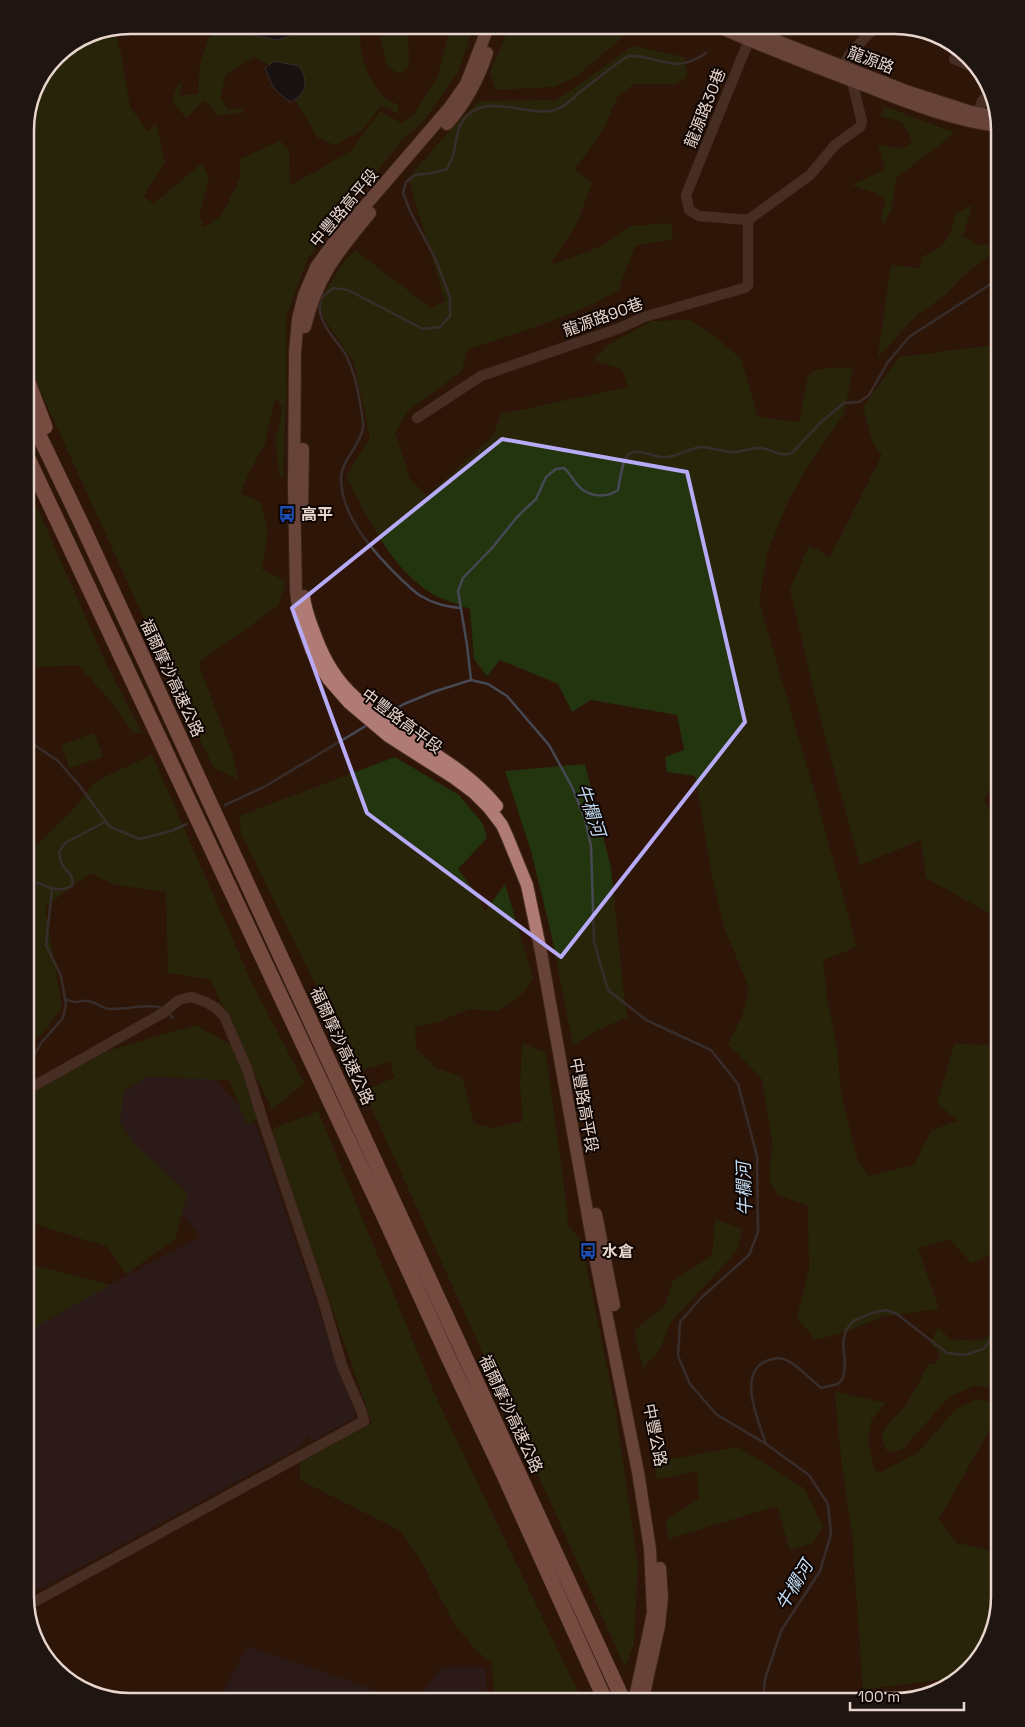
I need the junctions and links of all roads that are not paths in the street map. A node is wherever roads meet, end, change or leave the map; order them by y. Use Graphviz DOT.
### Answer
graph roads {
  1 [pos="485,34"];
  2 [pos="495,34"];
  3 [pos="744,34"];
  4 [pos="748,34"];
  5 [pos="868,34"];
  6 [pos="751,36"];
  7 [pos="954,60"];
  8 [pos="965,64"];
  9 [pos="840,71"];
  10 [pos="852,81"];
  11 [pos="986,98"];
  12 [pos="990,117"];
  13 [pos="976,118"];
  14 [pos="990,123"];
  15 [pos="369,208"];
  16 [pos="748,220"];
  17 [pos="34,398"];
  18 [pos="417,418"];
  19 [pos="34,425"];
  20 [pos="34,471"];
  21 [pos="82,525"];
  22 [pos="34,1086"];
  23 [pos="584,1177"];
  24 [pos="568,1598"];
  25 [pos="34,1601"];
  26 [pos="644,1671"];
  27 [pos="603,1693"];
  28 [pos="619,1693"];
  29 [pos="637,1693"];
  30 [pos="643,1693"];
  1 -- 15 [label="main road, 中豐路高平段"];
  2 -- 15 [label="main road, 中豐路高平段"];
  3 -- 6 [label="main road"];
  4 -- 6 [label="main road"];
  5 -- 9 [label="street"];
  6 -- 9 [label="main road"];
  6 -- 16 [label="street, 龍源路30巷"];
  7 -- 8 [label="street"];
  9 -- 10 [label="main road"];
  9 -- 13 [label="main road, 龍源路"];
  10 -- 13 [label="main road"];
  10 -- 16 [label="street"];
  11 -- 13 [label="street"];
  12 -- 13 [label="main road, 龍源路"];
  13 -- 14 [label="main road"];
  15 -- 23 [label="main road, 中豐路高平段"];
  16 -- 18 [label="street, 龍源路90巷"];
  17 -- 21 [label="highway"];
  19 -- 21 [label="highway, 福爾摩沙高速公路"];
  20 -- 24 [label="highway, 福爾摩沙高速公路"];
  21 -- 24 [label="highway, 福爾摩沙高速公路"];
  22 -- 25 [label="street"];
  23 -- 26 [label="main road, 中豐公路"];
  24 -- 27 [label="highway, 福爾摩沙高速公路"];
  24 -- 28 [label="highway, 福爾摩沙高速公路"];
  26 -- 29 [label="main road, 中豐公路"];
  26 -- 30 [label="main road, 中豐公路"];
}
